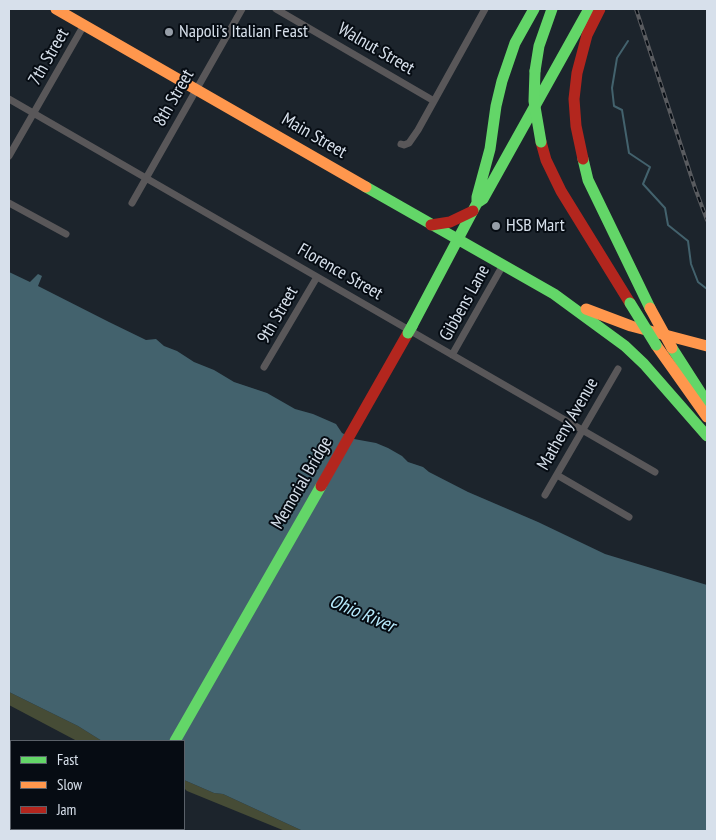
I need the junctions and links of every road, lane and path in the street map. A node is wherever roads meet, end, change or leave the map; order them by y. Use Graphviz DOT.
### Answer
graph roads {
  1 [pos="56,9"];
  2 [pos="242,9"];
  3 [pos="276,9"];
  4 [pos="485,9"];
  5 [pos="534,9"];
  6 [pos="552,9"];
  7 [pos="589,9"];
  8 [pos="600,9"];
  9 [pos="84,25"];
  10 [pos="196,88"];
  11 [pos="9,99"];
  12 [pos="434,100"];
  13 [pos="33,113"];
  14 [pos="401,144"];
  15 [pos="9,156"];
  16 [pos="146,177"];
  17 [pos="9,202"];
  18 [pos="132,203"];
  19 [pos="475,207"];
  20 [pos="432,224"];
  21 [pos="66,234"];
  22 [pos="458,240"];
  23 [pos="503,266"];
  24 [pos="317,277"];
  25 [pos="554,294"];
  26 [pos="707,346"];
  27 [pos="452,355"];
  28 [pos="264,367"];
  29 [pos="618,369"];
  30 [pos="707,403"];
  31 [pos="707,418"];
  32 [pos="582,431"];
  33 [pos="707,436"];
  34 [pos="655,472"];
  35 [pos="557,475"];
  36 [pos="545,495"];
  37 [pos="629,517"];
  38 [pos="176,740"];
  1 -- 9 [label="main road, Main Street"];
  2 -- 10 [label="street, 8th Street"];
  3 -- 12 [label="street, Walnut Street"];
  4 -- 12 [label="street"];
  5 -- 19 [label="main road"];
  6 -- 31 [label="main road, bridge"];
  7 -- 19 [label="main road"];
  8 -- 30 [label="main road, bridge"];
  9 -- 10 [label="main road, Main Street"];
  9 -- 13 [label="street, 7th Street"];
  10 -- 16 [label="street, 8th Street"];
  10 -- 20 [label="main road, Main Street"];
  11 -- 13 [label="street, Florence Street"];
  12 -- 14 [label="street"];
  13 -- 15 [label="street, 7th Street"];
  13 -- 16 [label="street, Florence Street"];
  16 -- 18 [label="street, 8th Street"];
  16 -- 24 [label="street, Florence Street"];
  17 -- 21 [label="street"];
  19 -- 20 [label="main road"];
  19 -- 22 [label="main road, Memorial Bridge"];
  20 -- 22 [label="main road, Main Street"];
  22 -- 23 [label="main road, Main Street"];
  22 -- 38 [label="main road, Memorial Bridge"];
  23 -- 25 [label="main road, Main Street"];
  23 -- 27 [label="street, Gibbens Lane"];
  24 -- 27 [label="street, Florence Street"];
  24 -- 28 [label="street, 9th Street"];
  25 -- 26 [label="main road"];
  25 -- 33 [label="main road"];
  27 -- 32 [label="street, Florence Street"];
  29 -- 32 [label="street, Matheny Avenue"];
  32 -- 34 [label="street, Florence Street"];
  32 -- 35 [label="street, Matheny Avenue"];
  35 -- 36 [label="street, Matheny Avenue"];
  35 -- 37 [label="street"];
}
